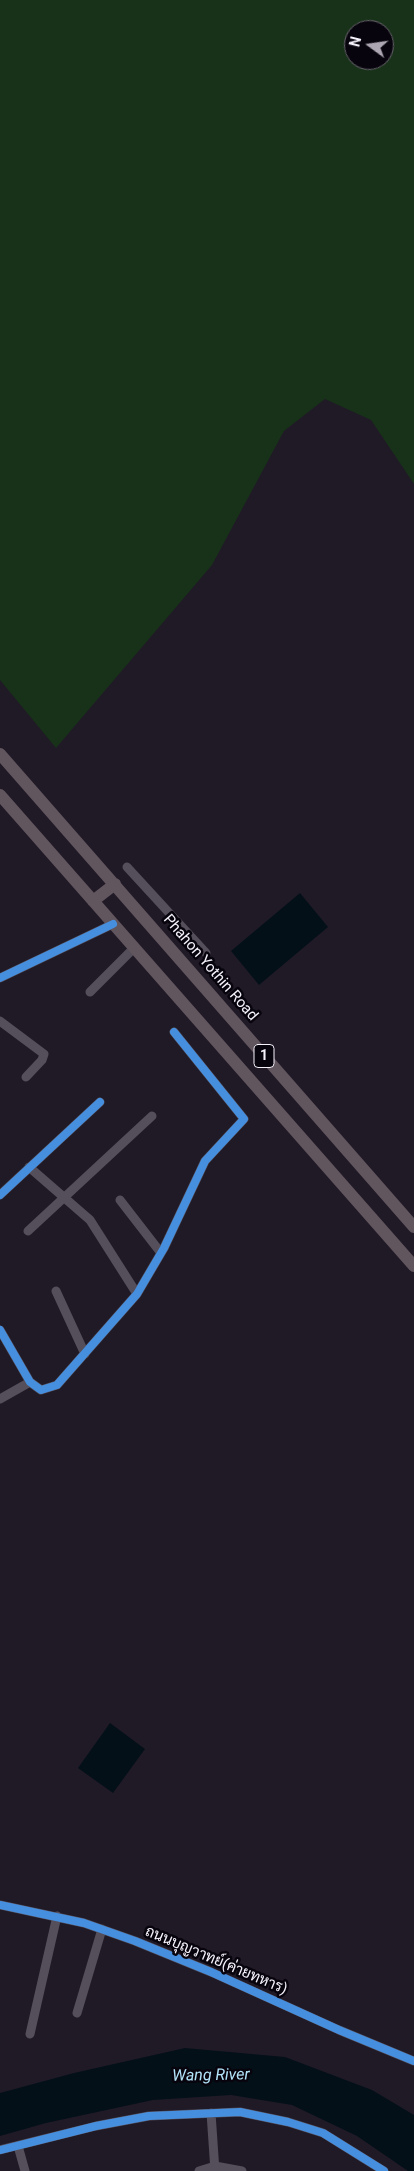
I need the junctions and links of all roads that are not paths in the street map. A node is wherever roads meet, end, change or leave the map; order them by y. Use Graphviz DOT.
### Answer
graph roads {
  1 [pos="0,754"];
  2 [pos="0,795"];
  3 [pos="128,867"];
  4 [pos="115,884"];
  5 [pos="93,901"];
  6 [pos="113,924"];
  7 [pos="134,948"];
  8 [pos="206,953"];
  9 [pos="0,978"];
  10 [pos="90,992"];
  11 [pos="0,1021"];
  12 [pos="174,1032"];
  13 [pos="26,1077"];
  14 [pos="100,1102"];
  15 [pos="152,1116"];
  16 [pos="29,1167"];
  17 [pos="0,1195"];
  18 [pos="65,1197"];
  19 [pos="120,1200"];
  20 [pos="414,1227"];
  21 [pos="28,1231"];
  22 [pos="161,1253"];
  23 [pos="414,1266"];
  24 [pos="56,1291"];
  25 [pos="137,1294"];
  26 [pos="0,1330"];
  27 [pos="85,1354"];
  28 [pos="30,1382"];
  29 [pos="0,1399"];
  30 [pos="0,1905"];
  31 [pos="57,1916"];
  32 [pos="102,1929"];
  33 [pos="77,2013"];
  34 [pos="30,2034"];
  35 [pos="414,2061"];
  36 [pos="211,2113"];
  37 [pos="18,2146"];
  38 [pos="0,2150"];
  39 [pos="215,2169"];
  40 [pos="25,2171"];
  41 [pos="199,2171"];
  42 [pos="242,2171"];
  43 [pos="384,2171"];
  1 -- 4 [label="highway, Phahon Yothin Road / 1"];
  2 -- 5 [label="highway, 1"];
  3 -- 8 [label="street"];
  4 -- 5 [label="highway"];
  4 -- 20 [label="highway, Phahon Yothin Road / 1"];
  5 -- 6 [label="highway, 1"];
  6 -- 7 [label="highway, 1"];
  6 -- 9 [label="street"];
  7 -- 10 [label="street"];
  7 -- 23 [label="highway, 1"];
  11 -- 13 [label="street"];
  12 -- 22 [label="street"];
  14 -- 16 [label="street"];
  15 -- 18 [label="street"];
  16 -- 17 [label="street"];
  16 -- 18 [label="street"];
  18 -- 21 [label="street"];
  18 -- 25 [label="street"];
  19 -- 22 [label="street"];
  22 -- 25 [label="street"];
  24 -- 27 [label="street"];
  25 -- 27 [label="street"];
  26 -- 28 [label="street"];
  27 -- 28 [label="street"];
  28 -- 29 [label="street"];
  30 -- 31 [label="street, ถนนบุญวาทย์(ค่ายทหาร)"];
  31 -- 32 [label="street, ถนนบุญวาทย์(ค่ายทหาร)"];
  31 -- 34 [label="street"];
  32 -- 33 [label="street"];
  32 -- 35 [label="street, ถนนบุญวาทย์(ค่ายทหาร)"];
  36 -- 37 [label="street"];
  36 -- 39 [label="street"];
  36 -- 43 [label="street"];
  37 -- 38 [label="street"];
  37 -- 40 [label="street"];
  39 -- 41 [label="street"];
  39 -- 42 [label="street"];
}
